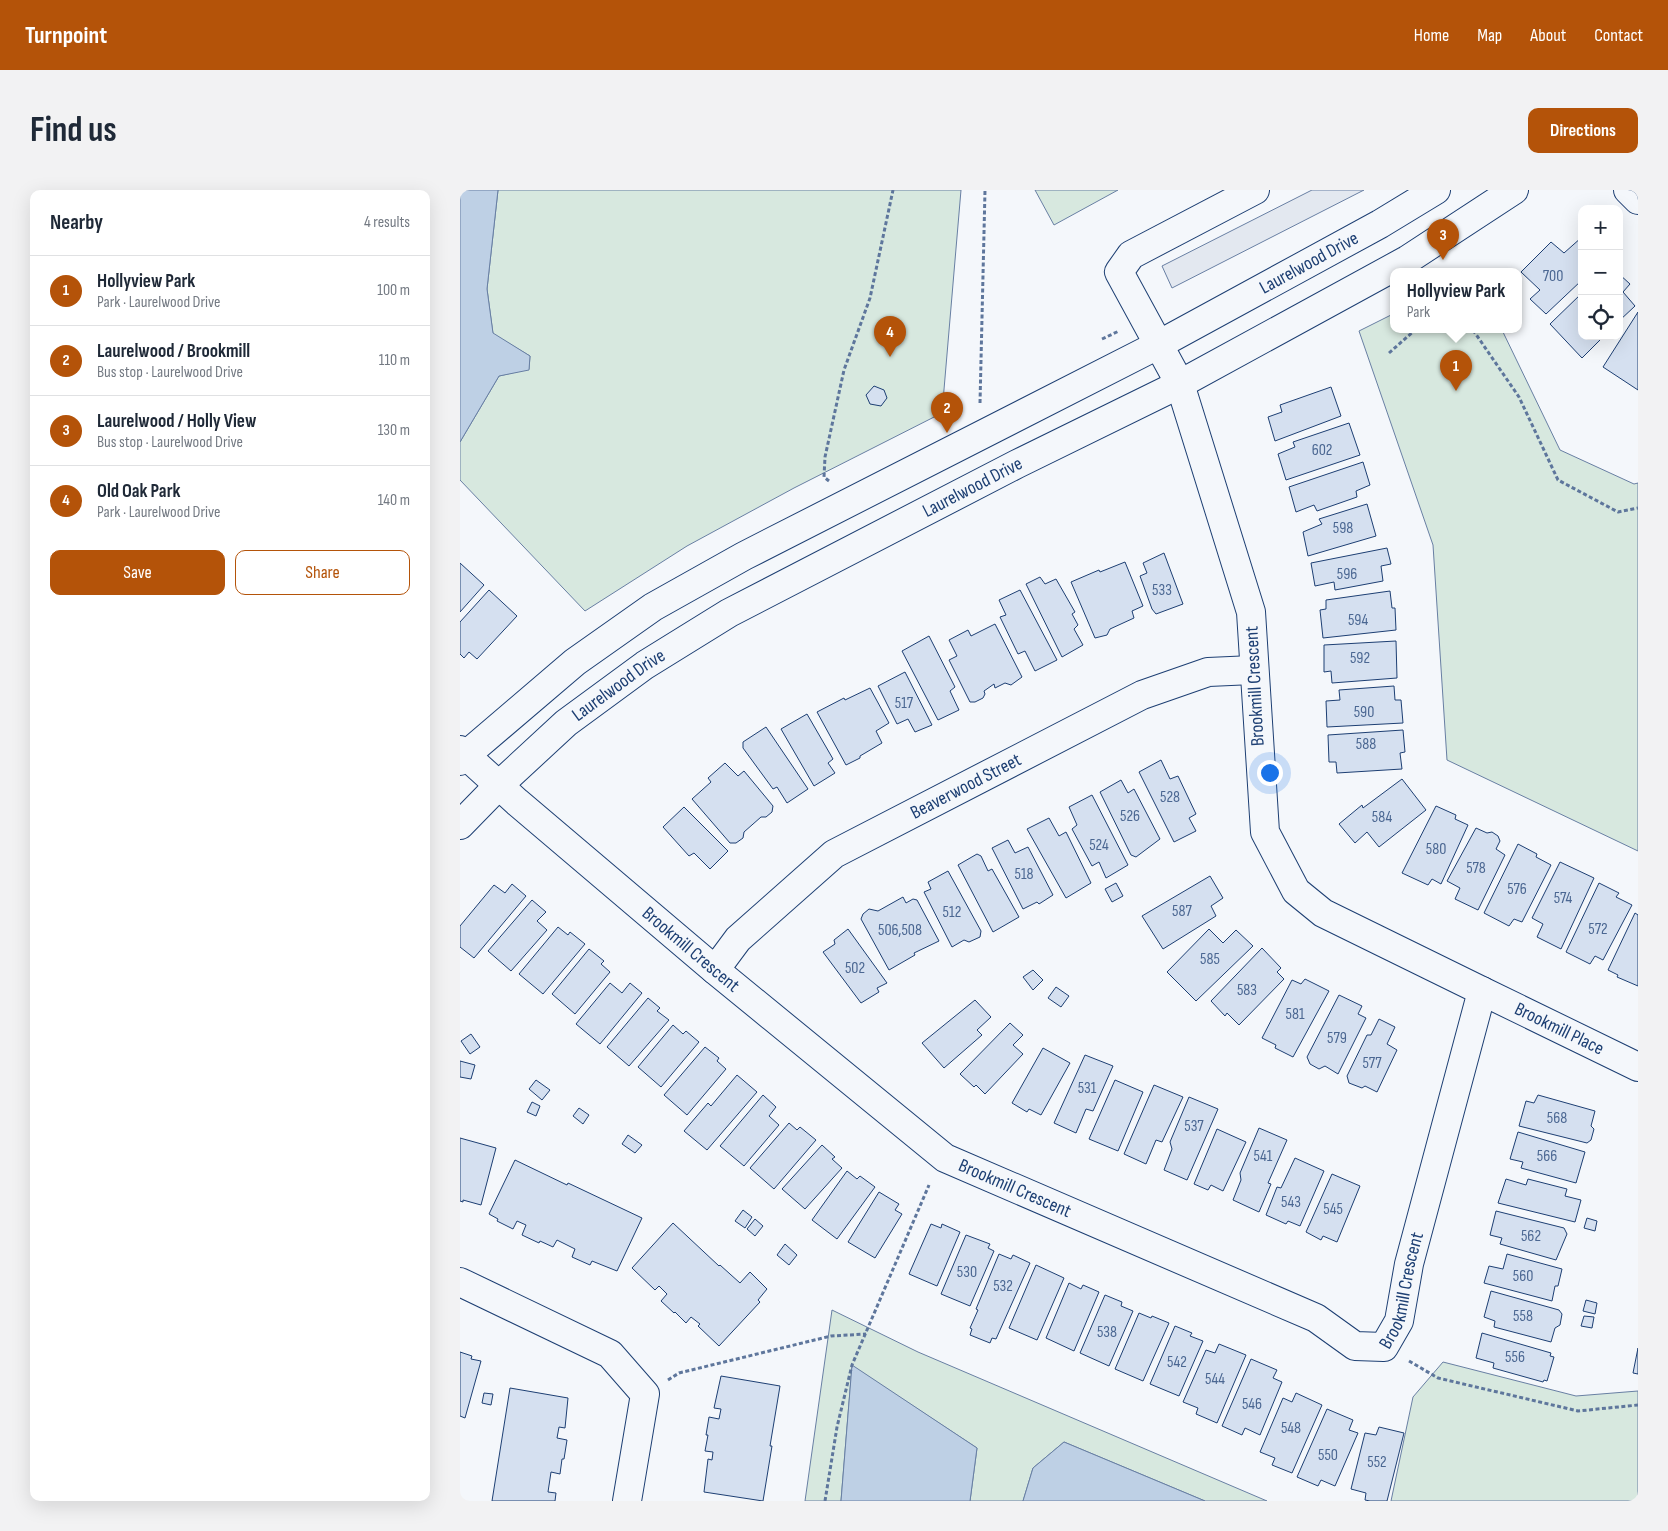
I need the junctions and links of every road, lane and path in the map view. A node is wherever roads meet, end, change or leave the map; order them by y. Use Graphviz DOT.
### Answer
graph roads {
  1 [pos="893,190"];
  2 [pos="985,190"];
  3 [pos="1255,190"];
  4 [pos="1436,190"];
  5 [pos="1514,190"];
  6 [pos="1628,190"];
  7 [pos="1638,200"];
  8 [pos="1393,268"];
  9 [pos="1390,270"];
  10 [pos="1412,333"];
  11 [pos="1475,333"];
  12 [pos="1158,345"];
  13 [pos="1389,354"];
  14 [pos="1180,384"];
  15 [pos="980,403"];
  16 [pos="829,482"];
  17 [pos="1638,508"];
  18 [pos="1253,670"];
  19 [pos="462,755"];
  20 [pos="499,785"];
  21 [pos="460,825"];
  22 [pos="715,970"];
  23 [pos="1482,991"];
  24 [pos="1638,1067"];
  25 [pos="929,1185"];
  26 [pos="460,1282"];
  27 [pos="866,1334"];
  28 [pos="1384,1347"];
  29 [pos="645,1394"];
  30 [pos="1638,1405"];
  31 [pos="627,1501"];
  32 [pos="825,1501"];
  1 -- 16 [label="path"];
  2 -- 15 [label="path"];
  3 -- 12 [label="street, Brookmill Crescent"];
  4 -- 12 [label="street, Laurelwood Drive"];
  5 -- 8 [label="street, Laurelwood Drive"];
  6 -- 7 [label="street"];
  9 -- 14 [label="street, Laurelwood Drive"];
  10 -- 13 [label="path"];
  11 -- 17 [label="path"];
  12 -- 14 [label="street, Brookmill Crescent"];
  12 -- 19 [label="street, Laurelwood Drive"];
  14 -- 18 [label="street, Brookmill Crescent"];
  14 -- 20 [label="street, Laurelwood Drive"];
  18 -- 22 [label="street, Beaverwood Street"];
  18 -- 23 [label="street, Brookmill Crescent"];
  19 -- 20 [label="street, Brookmill Crescent"];
  20 -- 21 [label="street, Laurelwood Drive"];
  20 -- 22 [label="street, Brookmill Crescent"];
  22 -- 28 [label="street, Brookmill Crescent"];
  23 -- 24 [label="street, Brookmill Place"];
  23 -- 28 [label="street, Brookmill Crescent"];
  25 -- 27 [label="path"];
  26 -- 29 [label="street"];
  27 -- 29 [label="path"];
  27 -- 32 [label="path"];
  28 -- 30 [label="path"];
  29 -- 31 [label="street"];
}
